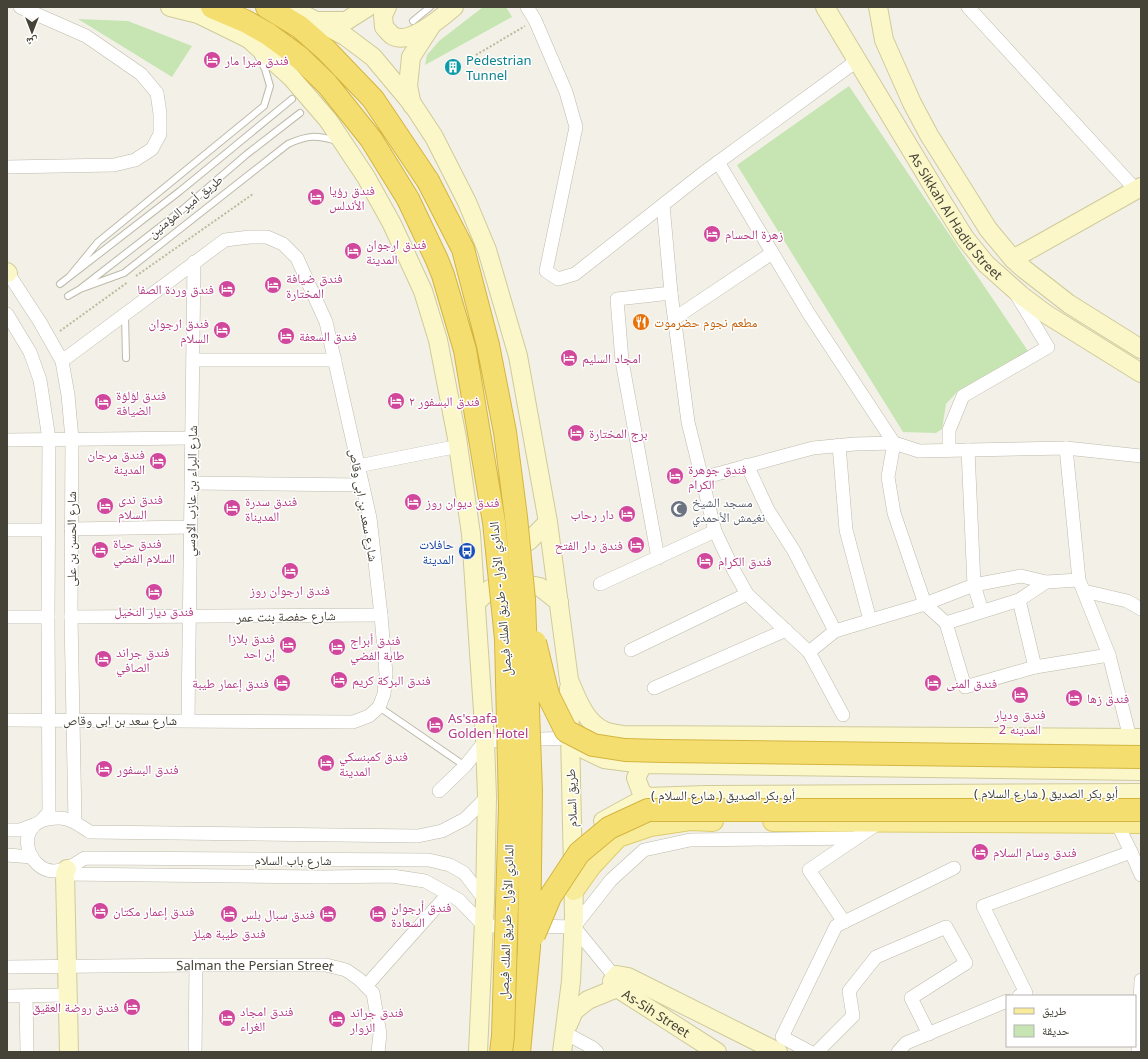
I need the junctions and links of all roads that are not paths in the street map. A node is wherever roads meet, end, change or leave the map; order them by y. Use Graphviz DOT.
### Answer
graph roads {
  1 [pos="20,7"];
  2 [pos="170,7"];
  3 [pos="212,7"];
  4 [pos="275,7"];
  5 [pos="368,7"];
  6 [pos="387,7"];
  7 [pos="430,7"];
  8 [pos="454,7"];
  9 [pos="527,7"];
  10 [pos="825,7"];
  11 [pos="878,7"];
  12 [pos="968,7"];
  13 [pos="316,21"];
  14 [pos="413,21"];
  15 [pos="430,26"];
  16 [pos="247,30"];
  17 [pos="855,57"];
  18 [pos="292,99"];
  19 [pos="412,105"];
  20 [pos="300,113"];
  21 [pos="343,143"];
  22 [pos="718,162"];
  23 [pos="7,167"];
  24 [pos="1139,189"];
  25 [pos="663,205"];
  26 [pos="772,253"];
  27 [pos="1013,259"];
  28 [pos="194,262"];
  29 [pos="7,272"];
  30 [pos="70,276"];
  31 [pos="60,284"];
  32 [pos="1011,286"];
  33 [pos="80,289"];
  34 [pos="671,293"];
  35 [pos="68,296"];
  36 [pos="7,314"];
  37 [pos="125,314"];
  38 [pos="675,318"];
  39 [pos="1141,349"];
  40 [pos="126,358"];
  41 [pos="193,360"];
  42 [pos="335,360"];
  43 [pos="62,361"];
  44 [pos="1141,373"];
  45 [pos="192,438"];
  46 [pos="49,439"];
  47 [pos="72,439"];
  48 [pos="7,440"];
  49 [pos="894,443"];
  50 [pos="839,445"];
  51 [pos="459,446"];
  52 [pos="1066,448"];
  53 [pos="949,450"];
  54 [pos="968,450"];
  55 [pos="1141,456"];
  56 [pos="358,466"];
  57 [pos="747,466"];
  58 [pos="702,478"];
  59 [pos="192,483"];
  60 [pos="362,485"];
  61 [pos="548,522"];
  62 [pos="191,527"];
  63 [pos="71,529"];
  64 [pos="7,530"];
  65 [pos="48,530"];
  66 [pos="715,531"];
  67 [pos="471,534"];
  68 [pos="658,558"];
  69 [pos="1046,582"];
  70 [pos="600,584"];
  71 [pos="974,585"];
  72 [pos="1082,586"];
  73 [pos="747,594"];
  74 [pos="524,600"];
  75 [pos="1019,600"];
  76 [pos="559,602"];
  77 [pos="476,603"];
  78 [pos="925,604"];
  79 [pos="1141,609"];
  80 [pos="982,611"];
  81 [pos="381,615"];
  82 [pos="7,617"];
  83 [pos="48,617"];
  84 [pos="71,617"];
  85 [pos="190,617"];
  86 [pos="870,620"];
  87 [pos="946,623"];
  88 [pos="786,630"];
  89 [pos="835,631"];
  90 [pos="631,650"];
  91 [pos="809,652"];
  92 [pos="1110,655"];
  93 [pos="1035,667"];
  94 [pos="569,680"];
  95 [pos="654,688"];
  96 [pos="379,707"];
  97 [pos="843,715"];
  98 [pos="7,720"];
  99 [pos="49,720"];
  100 [pos="188,720"];
  101 [pos="72,721"];
  102 [pos="485,741"];
  103 [pos="570,741"];
  104 [pos="1139,752"];
  105 [pos="643,764"];
  106 [pos="465,766"];
  107 [pos="439,791"];
  108 [pos="1141,793"];
  109 [pos="706,795"];
  110 [pos="487,797"];
  111 [pos="647,797"];
  112 [pos="1141,810"];
  113 [pos="714,821"];
  114 [pos="881,821"];
  115 [pos="74,822"];
  116 [pos="38,823"];
  117 [pos="1117,823"];
  118 [pos="1141,823"];
  119 [pos="7,830"];
  120 [pos="856,838"];
  121 [pos="573,848"];
  122 [pos="1131,852"];
  123 [pos="7,855"];
  124 [pos="32,857"];
  125 [pos="954,868"];
  126 [pos="66,872"];
  127 [pos="1141,875"];
  128 [pos="574,890"];
  129 [pos="448,894"];
  130 [pos="485,900"];
  131 [pos="574,921"];
  132 [pos="844,922"];
  133 [pos="484,926"];
  134 [pos="529,947"];
  135 [pos="196,965"];
  136 [pos="7,967"];
  137 [pos="67,967"];
  138 [pos="1141,980"];
  139 [pos="620,981"];
  140 [pos="366,986"];
  141 [pos="68,995"];
  142 [pos="1021,995"];
  143 [pos="7,996"];
  144 [pos="26,996"];
  145 [pos="1141,997"];
  146 [pos="1006,1001"];
  147 [pos="928,1034"];
  148 [pos="479,1044"];
  149 [pos="560,1045"];
  150 [pos="27,1052"];
  151 [pos="69,1052"];
  152 [pos="195,1052"];
  153 [pos="378,1052"];
  154 [pos="491,1052"];
  155 [pos="501,1052"];
  156 [pos="519,1052"];
  157 [pos="597,1052"];
  158 [pos="717,1052"];
  159 [pos="778,1052"];
  160 [pos="810,1052"];
  161 [pos="817,1052"];
  162 [pos="898,1052"];
  163 [pos="1139,1052"];
  1 -- 23 [label="street"];
  2 -- 16 [label="main road"];
  3 -- 16 [label="highway, الدائري الأول - طريق الملك فيصل"];
  4 -- 13 [label="main road"];
  4 -- 74 [label="highway, الدائري الأول - طريق الملك فيصل, bridge"];
  5 -- 13 [label="main road"];
  6 -- 15 [label="main road"];
  7 -- 14 [label="lane"];
  8 -- 15 [label="main road"];
  9 -- 25 [label="street"];
  10 -- 17 [label="main road, As Sikkah Al Hadid Street"];
  11 -- 27 [label="main road, As Sikkah Al Hadid Street"];
  12 -- 24 [label="street"];
  13 -- 19 [label="main road"];
  15 -- 19 [label="main road"];
  16 -- 21 [label="main road"];
  16 -- 30 [label="lane"];
  16 -- 155 [label="highway, الدائري الأول - طريق الملك فيصل, bridge"];
  17 -- 22 [label="street"];
  17 -- 32 [label="main road, As Sikkah Al Hadid Street"];
  18 -- 30 [label="lane"];
  19 -- 61 [label="main road"];
  20 -- 33 [label="lane, طريق أمير المؤمنين"];
  21 -- 33 [label="lane"];
  21 -- 51 [label="main road"];
  22 -- 25 [label="street"];
  22 -- 26 [label="street"];
  24 -- 27 [label="main road"];
  25 -- 34 [label="street"];
  26 -- 38 [label="street"];
  26 -- 49 [label="street"];
  27 -- 39 [label="main road, As Sikkah Al Hadid Street"];
  28 -- 37 [label="street, شارع سعد بن ابى وقاص"];
  28 -- 41 [label="street, شارع البراء بن عازب الاوسي"];
  28 -- 42 [label="street, شارع سعد بن ابى وقاص"];
  29 -- 43 [label="street, شارع الحسن بن على"];
  30 -- 31 [label="lane"];
  32 -- 44 [label="main road, As Sikkah Al Hadid Street"];
  32 -- 53 [label="street"];
  33 -- 35 [label="lane, طريق أمير المؤمنين"];
  34 -- 38 [label="street"];
  34 -- 68 [label="street"];
  36 -- 46 [label="street, شارع الحسن بن على"];
  37 -- 40 [label="lane"];
  37 -- 43 [label="street, شارع سعد بن ابى وقاص"];
  38 -- 58 [label="street"];
  41 -- 42 [label="street"];
  41 -- 45 [label="street, شارع البراء بن عازب الاوسي"];
  42 -- 56 [label="street, شارع سعد بن ابى وقاص"];
  43 -- 47 [label="street, شارع الحسن بن على"];
  45 -- 47 [label="street"];
  45 -- 59 [label="street, شارع البراء بن عازب الاوسي"];
  46 -- 47 [label="street"];
  46 -- 48 [label="street"];
  46 -- 65 [label="street, شارع الحسن بن على"];
  47 -- 63 [label="street, شارع الحسن بن على"];
  49 -- 50 [label="street"];
  49 -- 53 [label="street"];
  49 -- 78 [label="street"];
  50 -- 57 [label="street"];
  50 -- 86 [label="street"];
  51 -- 56 [label="street"];
  51 -- 67 [label="main road"];
  52 -- 54 [label="street"];
  52 -- 55 [label="street"];
  52 -- 72 [label="street"];
  53 -- 54 [label="street"];
  54 -- 71 [label="street"];
  56 -- 60 [label="street, شارع سعد بن ابى وقاص"];
  57 -- 58 [label="street"];
  57 -- 89 [label="street"];
  58 -- 66 [label="street"];
  59 -- 60 [label="street"];
  59 -- 62 [label="street, شارع البراء بن عازب الاوسي"];
  60 -- 81 [label="street, شارع سعد بن ابى وقاص"];
  61 -- 67 [label="main road"];
  61 -- 76 [label="main road"];
  62 -- 63 [label="street"];
  62 -- 85 [label="street, شارع البراء بن عازب الاوسي"];
  63 -- 84 [label="street, شارع الحسن بن على"];
  64 -- 65 [label="street"];
  65 -- 83 [label="street, شارع الحسن بن على"];
  66 -- 68 [label="street"];
  66 -- 73 [label="street"];
  67 -- 77 [label="main road"];
  68 -- 70 [label="street"];
  69 -- 71 [label="street"];
  69 -- 72 [label="street"];
  69 -- 75 [label="street"];
  71 -- 78 [label="street"];
  71 -- 80 [label="street"];
  72 -- 79 [label="street"];
  72 -- 92 [label="street"];
  73 -- 88 [label="street"];
  73 -- 90 [label="street"];
  74 -- 104 [label="highway, bridge"];
  74 -- 134 [label="highway, الدائري الأول - طريق الملك فيصل, bridge"];
  75 -- 80 [label="street"];
  75 -- 93 [label="street"];
  76 -- 77 [label="main road"];
  76 -- 94 [label="main road"];
  77 -- 102 [label="main road"];
  78 -- 86 [label="street"];
  78 -- 87 [label="street"];
  80 -- 87 [label="street"];
  81 -- 85 [label="street, شارع حفصة بنت عمر"];
  81 -- 96 [label="street, شارع سعد بن ابى وقاص"];
  82 -- 83 [label="street"];
  83 -- 99 [label="street, شارع الحسن بن على"];
  84 -- 85 [label="street, شارع حفصة بنت عمر"];
  84 -- 101 [label="street, شارع الحسن بن على"];
  85 -- 100 [label="street, شارع البراء بن عازب الاوسي"];
  86 -- 89 [label="street"];
  87 -- 93 [label="street"];
  88 -- 91 [label="street"];
  88 -- 95 [label="street"];
  89 -- 91 [label="street"];
  91 -- 97 [label="street"];
  92 -- 93 [label="street"];
  92 -- 104 [label="street"];
  94 -- 103 [label="main road, طريق السلام"];
  94 -- 104 [label="main road"];
  96 -- 100 [label="street, شارع سعد بن ابى وقاص"];
  96 -- 106 [label="lane"];
  98 -- 99 [label="street, شارع سعد بن ابى وقاص"];
  99 -- 101 [label="street, شارع سعد بن ابى وقاص"];
  99 -- 116 [label="street, شارع الحسن بن على"];
  100 -- 101 [label="street, شارع سعد بن ابى وقاص"];
  101 -- 115 [label="street, شارع الحسن بن على"];
  102 -- 103 [label="street"];
  102 -- 106 [label="street"];
  102 -- 110 [label="main road"];
  103 -- 105 [label="main road"];
  103 -- 121 [label="main road, طريق السلام"];
  104 -- 105 [label="main road, ( شارع السلام ) أبو بكر الصديق"];
  105 -- 111 [label="main road, ( شارع السلام ) أبو بكر الصديق"];
  106 -- 107 [label="street"];
  108 -- 109 [label="main road, ( شارع السلام ) أبو بكر الصديق"];
  109 -- 111 [label="main road, ( شارع السلام ) أبو بكر الصديق"];
  109 -- 113 [label="main road"];
  110 -- 115 [label="street, شارع باب السلام"];
  110 -- 130 [label="main road"];
  111 -- 121 [label="main road"];
  112 -- 134 [label="highway, ( شارع السلام ) أبو بكر الصديق, bridge"];
  113 -- 114 [label="main road"];
  113 -- 128 [label="main road"];
  114 -- 117 [label="main road"];
  114 -- 120 [label="street"];
  115 -- 116 [label="street"];
  116 -- 119 [label="street"];
  116 -- 124 [label="street, شارع الحسن بن على"];
  117 -- 118 [label="main road"];
  117 -- 122 [label="street"];
  120 -- 131 [label="street"];
  120 -- 132 [label="street"];
  121 -- 128 [label="main road, طريق السلام"];
  122 -- 127 [label="street"];
  122 -- 142 [label="street"];
  123 -- 124 [label="street"];
  124 -- 126 [label="street"];
  125 -- 132 [label="street"];
  126 -- 129 [label="street"];
  126 -- 130 [label="street, شارع باب السلام"];
  126 -- 137 [label="main road"];
  128 -- 131 [label="main road, طريق السلام"];
  129 -- 133 [label="street"];
  129 -- 140 [label="street"];
  130 -- 133 [label="main road"];
  131 -- 133 [label="street"];
  131 -- 139 [label="street"];
  131 -- 149 [label="main road, طريق السلام"];
  132 -- 160 [label="street"];
  133 -- 148 [label="main road"];
  134 -- 156 [label="highway, الدائري الأول - طريق الملك فيصل"];
  135 -- 137 [label="street, Salman the Persian Street"];
  135 -- 140 [label="street, Salman the Persian Street"];
  135 -- 152 [label="street"];
  136 -- 137 [label="street, Salman the Persian Street"];
  137 -- 141 [label="main road"];
  138 -- 145 [label="street"];
  139 -- 149 [label="main road, As-Sih Street"];
  139 -- 158 [label="main road, As-Sih Street"];
  139 -- 159 [label="main road, As-Sih Street"];
  140 -- 153 [label="street, Salman the Persian Street"];
  141 -- 144 [label="street"];
  141 -- 151 [label="main road"];
  143 -- 144 [label="street"];
  144 -- 150 [label="street"];
  145 -- 163 [label="street"];
  146 -- 147 [label="street"];
  147 -- 161 [label="street"];
  147 -- 162 [label="street"];
  148 -- 154 [label="main road"];
  149 -- 157 [label="street"];
}
